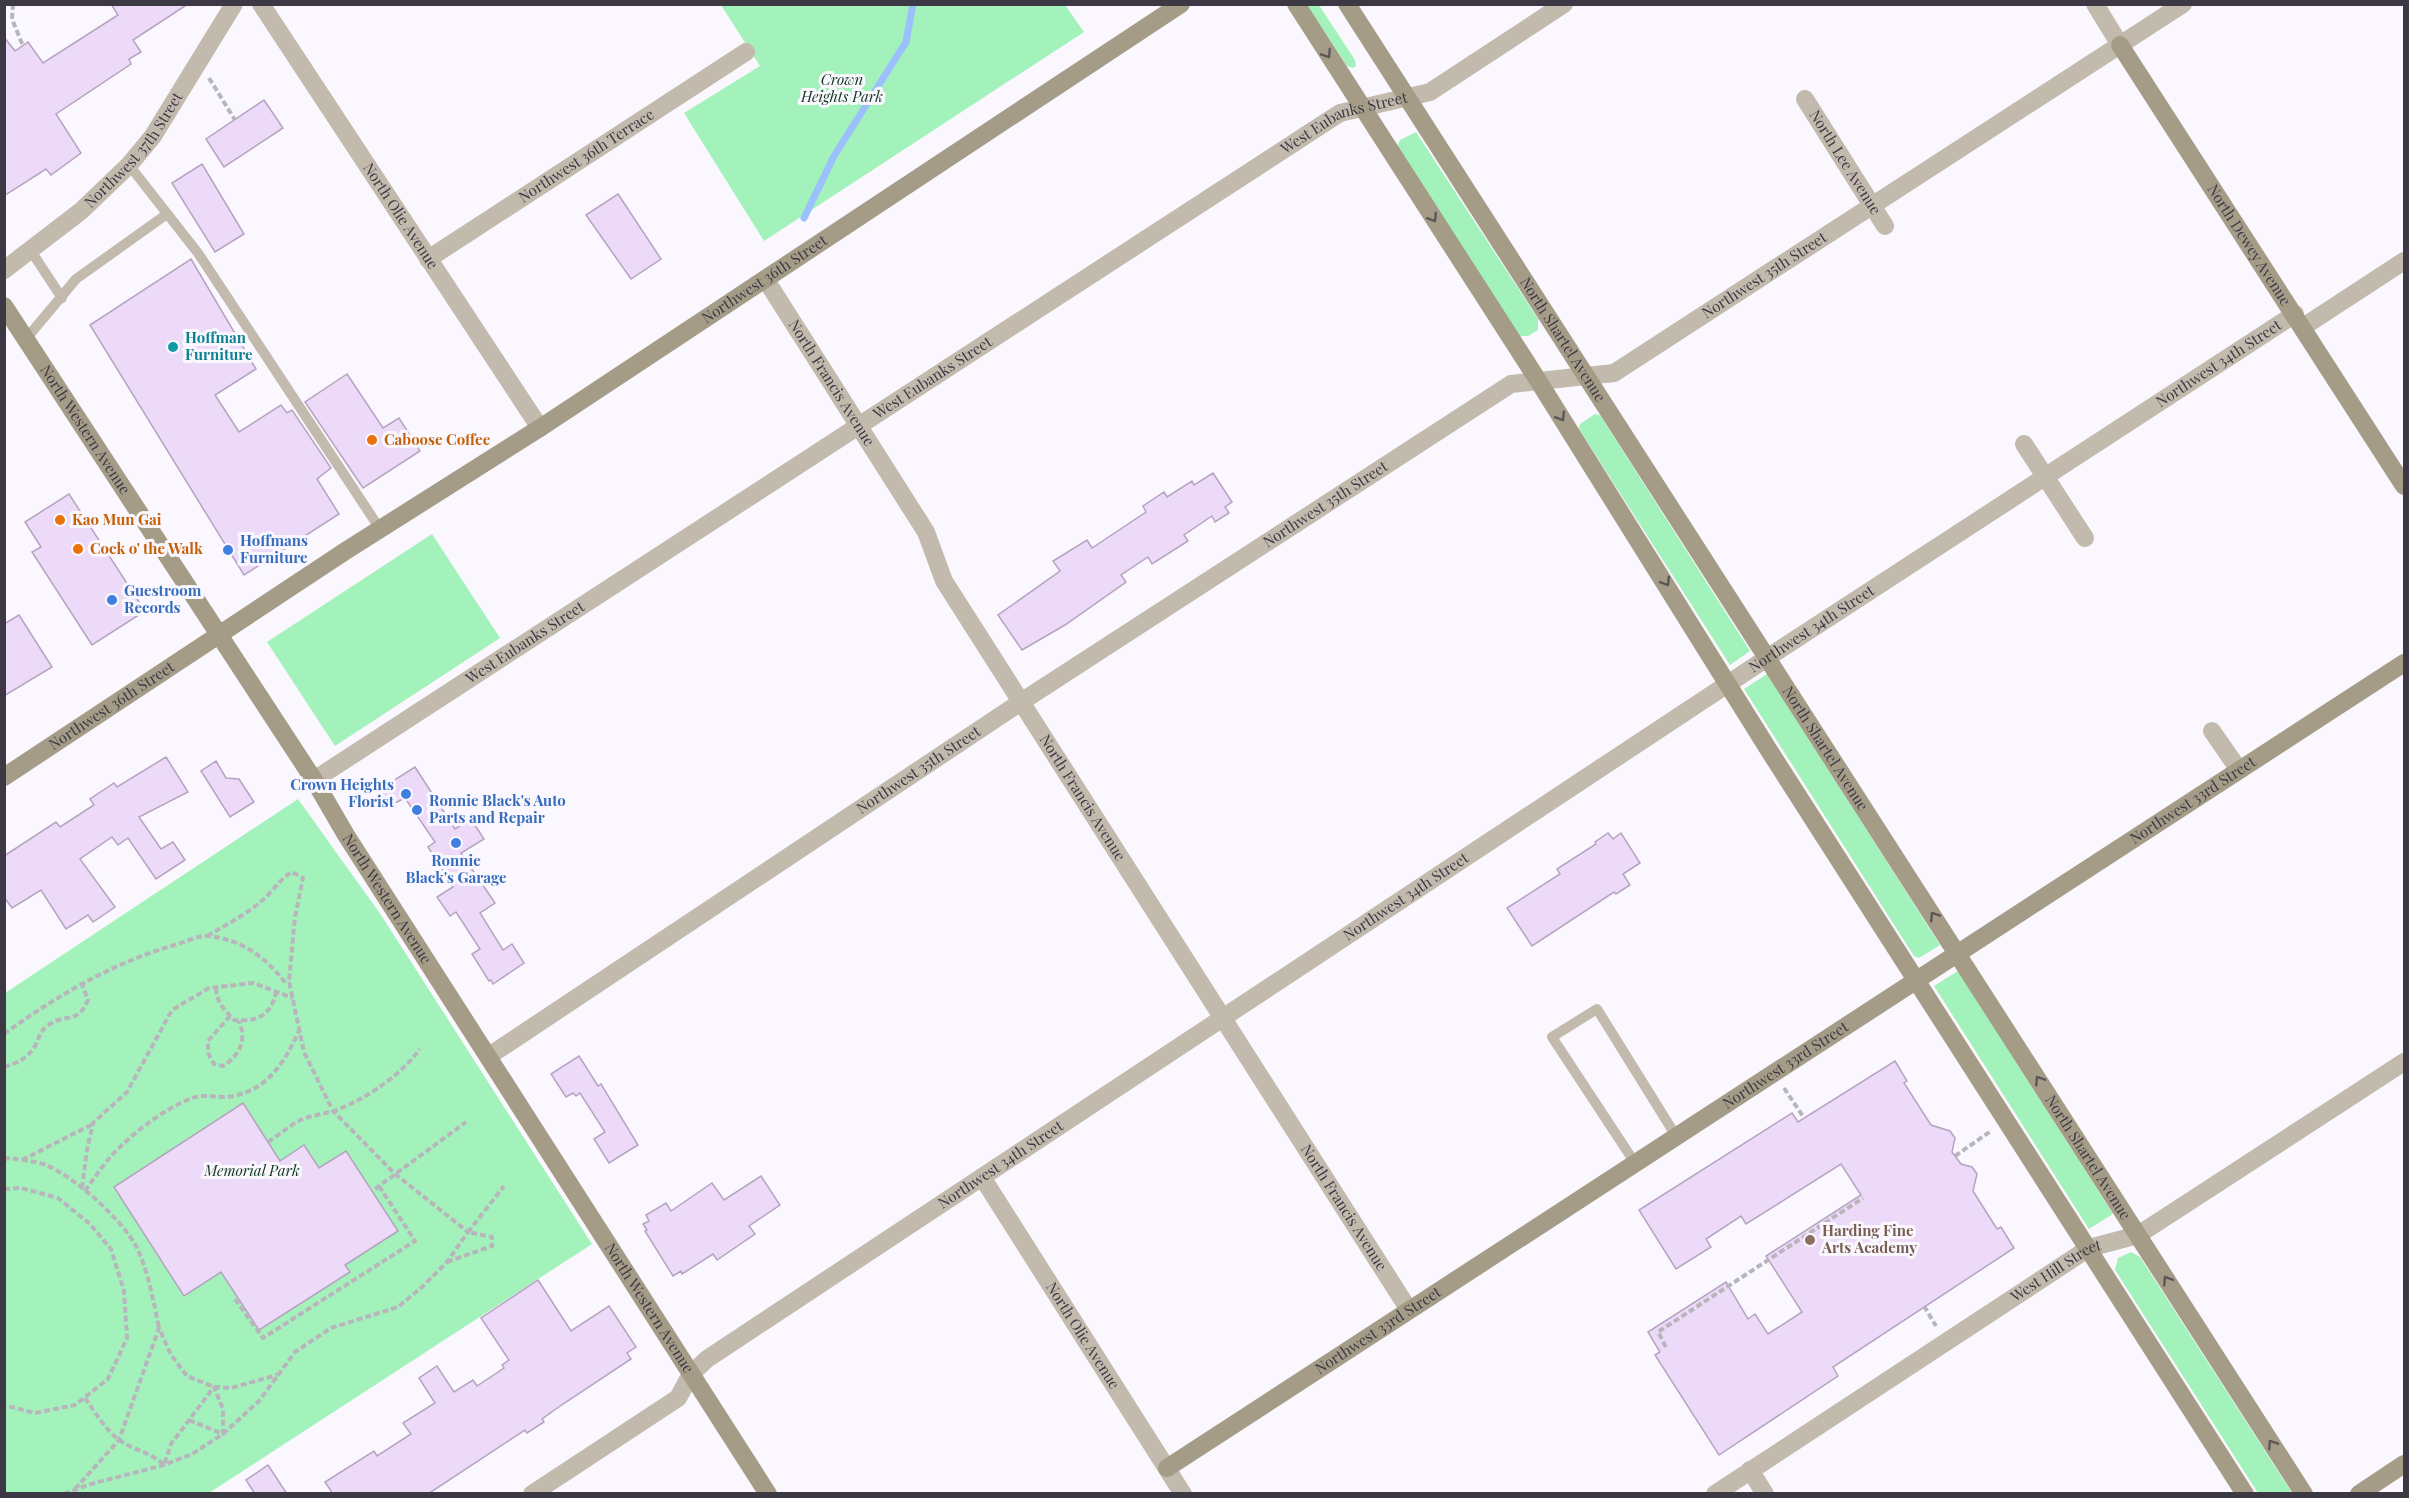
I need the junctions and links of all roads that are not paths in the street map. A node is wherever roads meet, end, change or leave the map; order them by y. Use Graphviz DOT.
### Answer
graph roads {
  1 [pos="234,4"];
  2 [pos="261,4"];
  3 [pos="1180,4"];
  4 [pos="1296,4"];
  5 [pos="1347,4"];
  6 [pos="1564,4"];
  7 [pos="2095,4"];
  8 [pos="2183,4"];
  9 [pos="2120,45"];
  10 [pos="746,52"];
  11 [pos="1407,98"];
  12 [pos="1805,99"];
  13 [pos="1362,107"];
  14 [pos="129,165"];
  15 [pos="1872,206"];
  16 [pos="168,214"];
  17 [pos="1885,226"];
  18 [pos="31,251"];
  19 [pos="428,259"];
  20 [pos="2404,261"];
  21 [pos="4,270"];
  22 [pos="766,280"];
  23 [pos="62,298"];
  24 [pos="4,306"];
  25 [pos="2299,320"];
  26 [pos="26,339"];
  27 [pos="1585,376"];
  28 [pos="1538,381"];
  29 [pos="857,425"];
  30 [pos="540,428"];
  31 [pos="2024,444"];
  32 [pos="2046,477"];
  33 [pos="2404,486"];
  34 [pos="380,529"];
  35 [pos="2085,538"];
  36 [pos="219,635"];
  37 [pos="1767,658"];
  38 [pos="2404,663"];
  39 [pos="1729,683"];
  40 [pos="1021,702"];
  41 [pos="2212,731"];
  42 [pos="2239,770"];
  43 [pos="4,777"];
  44 [pos="314,780"];
  45 [pos="1958,952"];
  46 [pos="1917,979"];
  47 [pos="1224,1017"];
  48 [pos="489,1056"];
  49 [pos="2404,1062"];
  50 [pos="1676,1136"];
  51 [pos="1635,1163"];
  52 [pos="982,1177"];
  53 [pos="2138,1235"];
  54 [pos="2089,1248"];
  55 [pos="1409,1310"];
  56 [pos="691,1374"];
  57 [pos="2404,1464"];
  58 [pos="1167,1467"];
  59 [pos="1750,1470"];
  60 [pos="532,1494"];
  61 [pos="768,1494"];
  62 [pos="1183,1494"];
  63 [pos="1715,1494"];
  64 [pos="1765,1494"];
  65 [pos="2245,1494"];
  66 [pos="2304,1494"];
  67 [pos="2360,1494"];
  1 -- 14 [label="street, Northwest 37th Street"];
  2 -- 19 [label="street, North Olie Avenue"];
  3 -- 22 [label="street, Northwest 36th Street"];
  4 -- 13 [label="street, one-way"];
  5 -- 11 [label="street, North Shartel Avenue"];
  6 -- 11 [label="street, West Eubanks Street"];
  7 -- 9 [label="street, North Dewey Avenue"];
  8 -- 9 [label="street, Northwest 35th Street"];
  9 -- 15 [label="street, Northwest 35th Street"];
  9 -- 25 [label="street, North Dewey Avenue"];
  10 -- 19 [label="street, Northwest 36th Terrace"];
  11 -- 13 [label="street, West Eubanks Street"];
  11 -- 27 [label="street, North Shartel Avenue"];
  12 -- 15 [label="street, North Lee Avenue"];
  13 -- 28 [label="street, one-way"];
  13 -- 29 [label="street, West Eubanks Street"];
  14 -- 16 [label="lane"];
  14 -- 18 [label="street, Northwest 37th Street"];
  15 -- 17 [label="street, North Lee Avenue"];
  15 -- 27 [label="street, Northwest 35th Street"];
  16 -- 23 [label="lane"];
  16 -- 34 [label="lane"];
  18 -- 21 [label="street, Northwest 37th Street"];
  18 -- 23 [label="lane"];
  19 -- 30 [label="street, North Olie Avenue"];
  20 -- 25 [label="street, Northwest 34th Street"];
  22 -- 29 [label="street, North Francis Avenue"];
  22 -- 30 [label="street, Northwest 36th Street"];
  23 -- 26 [label="lane"];
  24 -- 26 [label="street, North Western Avenue"];
  25 -- 32 [label="street, Northwest 34th Street"];
  25 -- 33 [label="street, North Dewey Avenue"];
  26 -- 36 [label="street, North Western Avenue"];
  27 -- 28 [label="street, Northwest 35th Street"];
  27 -- 37 [label="street, North Shartel Avenue"];
  28 -- 39 [label="street, one-way"];
  28 -- 40 [label="street, Northwest 35th Street"];
  29 -- 40 [label="street, North Francis Avenue"];
  29 -- 44 [label="street, West Eubanks Street"];
  30 -- 34 [label="street, Northwest 36th Street"];
  31 -- 32 [label="street"];
  32 -- 35 [label="street"];
  32 -- 37 [label="street, Northwest 34th Street"];
  34 -- 36 [label="street, Northwest 36th Street"];
  36 -- 43 [label="street, Northwest 36th Street"];
  36 -- 44 [label="street, North Western Avenue"];
  37 -- 39 [label="street, Northwest 34th Street"];
  45 -- 37 [label="street, North Shartel Avenue, one-way"];
  38 -- 42 [label="street, Northwest 33rd Street"];
  39 -- 46 [label="street"];
  39 -- 47 [label="street, Northwest 34th Street"];
  40 -- 47 [label="street, North Francis Avenue"];
  40 -- 48 [label="street, Northwest 35th Street"];
  41 -- 42 [label="street"];
  42 -- 45 [label="street, Northwest 33rd Street"];
  44 -- 48 [label="street, North Western Avenue"];
  45 -- 46 [label="street, Northwest 33rd Street"];
  53 -- 45 [label="street, North Shartel Avenue, one-way"];
  46 -- 50 [label="street, Northwest 33rd Street"];
  46 -- 54 [label="street"];
  47 -- 52 [label="street, Northwest 34th Street"];
  47 -- 55 [label="street, North Francis Avenue"];
  48 -- 56 [label="street, North Western Avenue"];
  49 -- 53 [label="street, West Hill Street"];
  50 -- 51 [label="street, Northwest 33rd Street"];
  50 -- 51 [label="lane"];
  51 -- 55 [label="street, Northwest 33rd Street"];
  52 -- 56 [label="street, Northwest 34th Street"];
  52 -- 58 [label="street, North Olie Avenue"];
  53 -- 54 [label="street, West Hill Street"];
  66 -- 53 [label="street, North Shartel Avenue, one-way"];
  54 -- 59 [label="street, West Hill Street"];
  54 -- 65 [label="street"];
  55 -- 58 [label="street, Northwest 33rd Street"];
  56 -- 60 [label="street, Northwest 34th Street"];
  56 -- 61 [label="street, North Western Avenue"];
  57 -- 67 [label="street"];
  58 -- 62 [label="street, North Olie Avenue"];
  59 -- 63 [label="street, West Hill Street"];
  59 -- 64 [label="street"];
}
